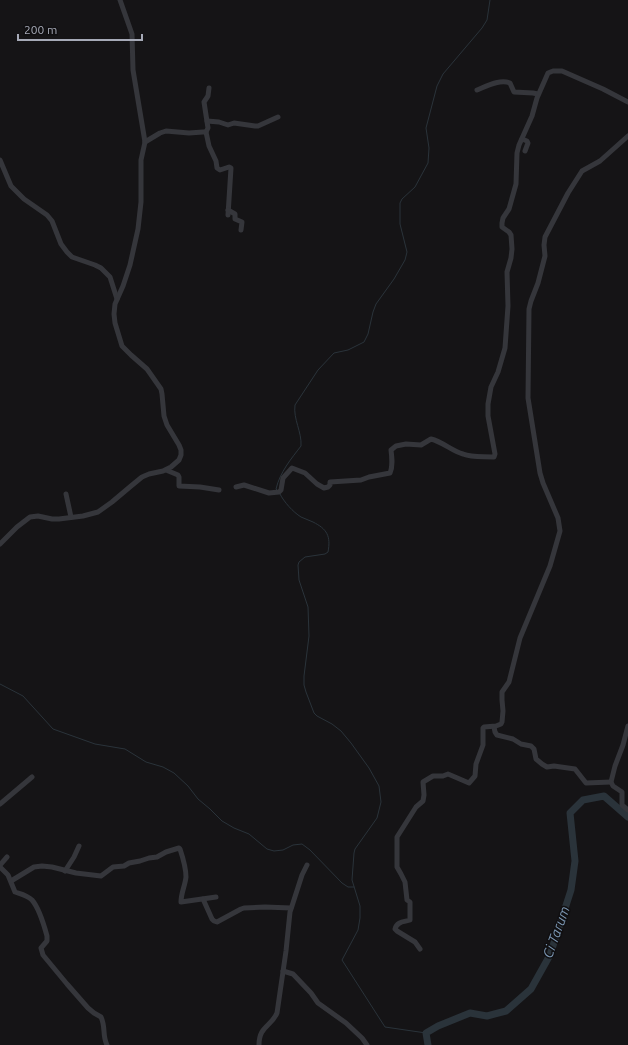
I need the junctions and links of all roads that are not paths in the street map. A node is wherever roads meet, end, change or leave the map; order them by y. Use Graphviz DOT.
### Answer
graph roads {
  1 [pos="120,0"];
  2 [pos="209,88"];
  3 [pos="477,90"];
  4 [pos="538,94"];
  5 [pos="628,102"];
  6 [pos="278,117"];
  7 [pos="207,120"];
  8 [pos="206,132"];
  9 [pos="628,136"];
  10 [pos="522,139"];
  11 [pos="145,142"];
  12 [pos="525,151"];
  13 [pos="0,160"];
  14 [pos="241,230"];
  15 [pos="117,299"];
  16 [pos="166,470"];
  17 [pos="236,487"];
  18 [pos="219,490"];
  19 [pos="66,494"];
  20 [pos="71,517"];
  21 [pos="0,544"];
  22 [pos="628,726"];
  23 [pos="494,727"];
  24 [pos="32,776"];
  25 [pos="611,782"];
  26 [pos="0,804"];
  27 [pos="628,810"];
  28 [pos="79,846"];
  29 [pos="7,857"];
  30 [pos="307,865"];
  31 [pos="0,866"];
  32 [pos="65,871"];
  33 [pos="11,881"];
  34 [pos="216,897"];
  35 [pos="203,899"];
  36 [pos="291,907"];
  37 [pos="420,949"];
  38 [pos="284,971"];
  39 [pos="107,1045"];
  40 [pos="259,1045"];
  41 [pos="367,1045"];
  1 -- 11 [label="street"];
  2 -- 7 [label="street"];
  3 -- 4 [label="street"];
  4 -- 5 [label="street"];
  4 -- 10 [label="street"];
  6 -- 7 [label="street"];
  7 -- 8 [label="street"];
  8 -- 11 [label="street"];
  8 -- 14 [label="street"];
  9 -- 23 [label="street"];
  10 -- 12 [label="street"];
  10 -- 17 [label="street"];
  11 -- 15 [label="street"];
  13 -- 15 [label="street"];
  15 -- 16 [label="street"];
  16 -- 18 [label="street"];
  16 -- 20 [label="street"];
  19 -- 20 [label="street"];
  20 -- 21 [label="street"];
  22 -- 25 [label="street"];
  23 -- 25 [label="street"];
  23 -- 37 [label="street"];
  24 -- 26 [label="street"];
  25 -- 27 [label="street"];
  28 -- 32 [label="street"];
  29 -- 31 [label="street"];
  30 -- 36 [label="street"];
  31 -- 33 [label="street"];
  32 -- 33 [label="street"];
  32 -- 35 [label="street"];
  33 -- 39 [label="street"];
  34 -- 35 [label="street"];
  35 -- 36 [label="street"];
  36 -- 38 [label="street"];
  38 -- 40 [label="street"];
  38 -- 41 [label="street"];
}
